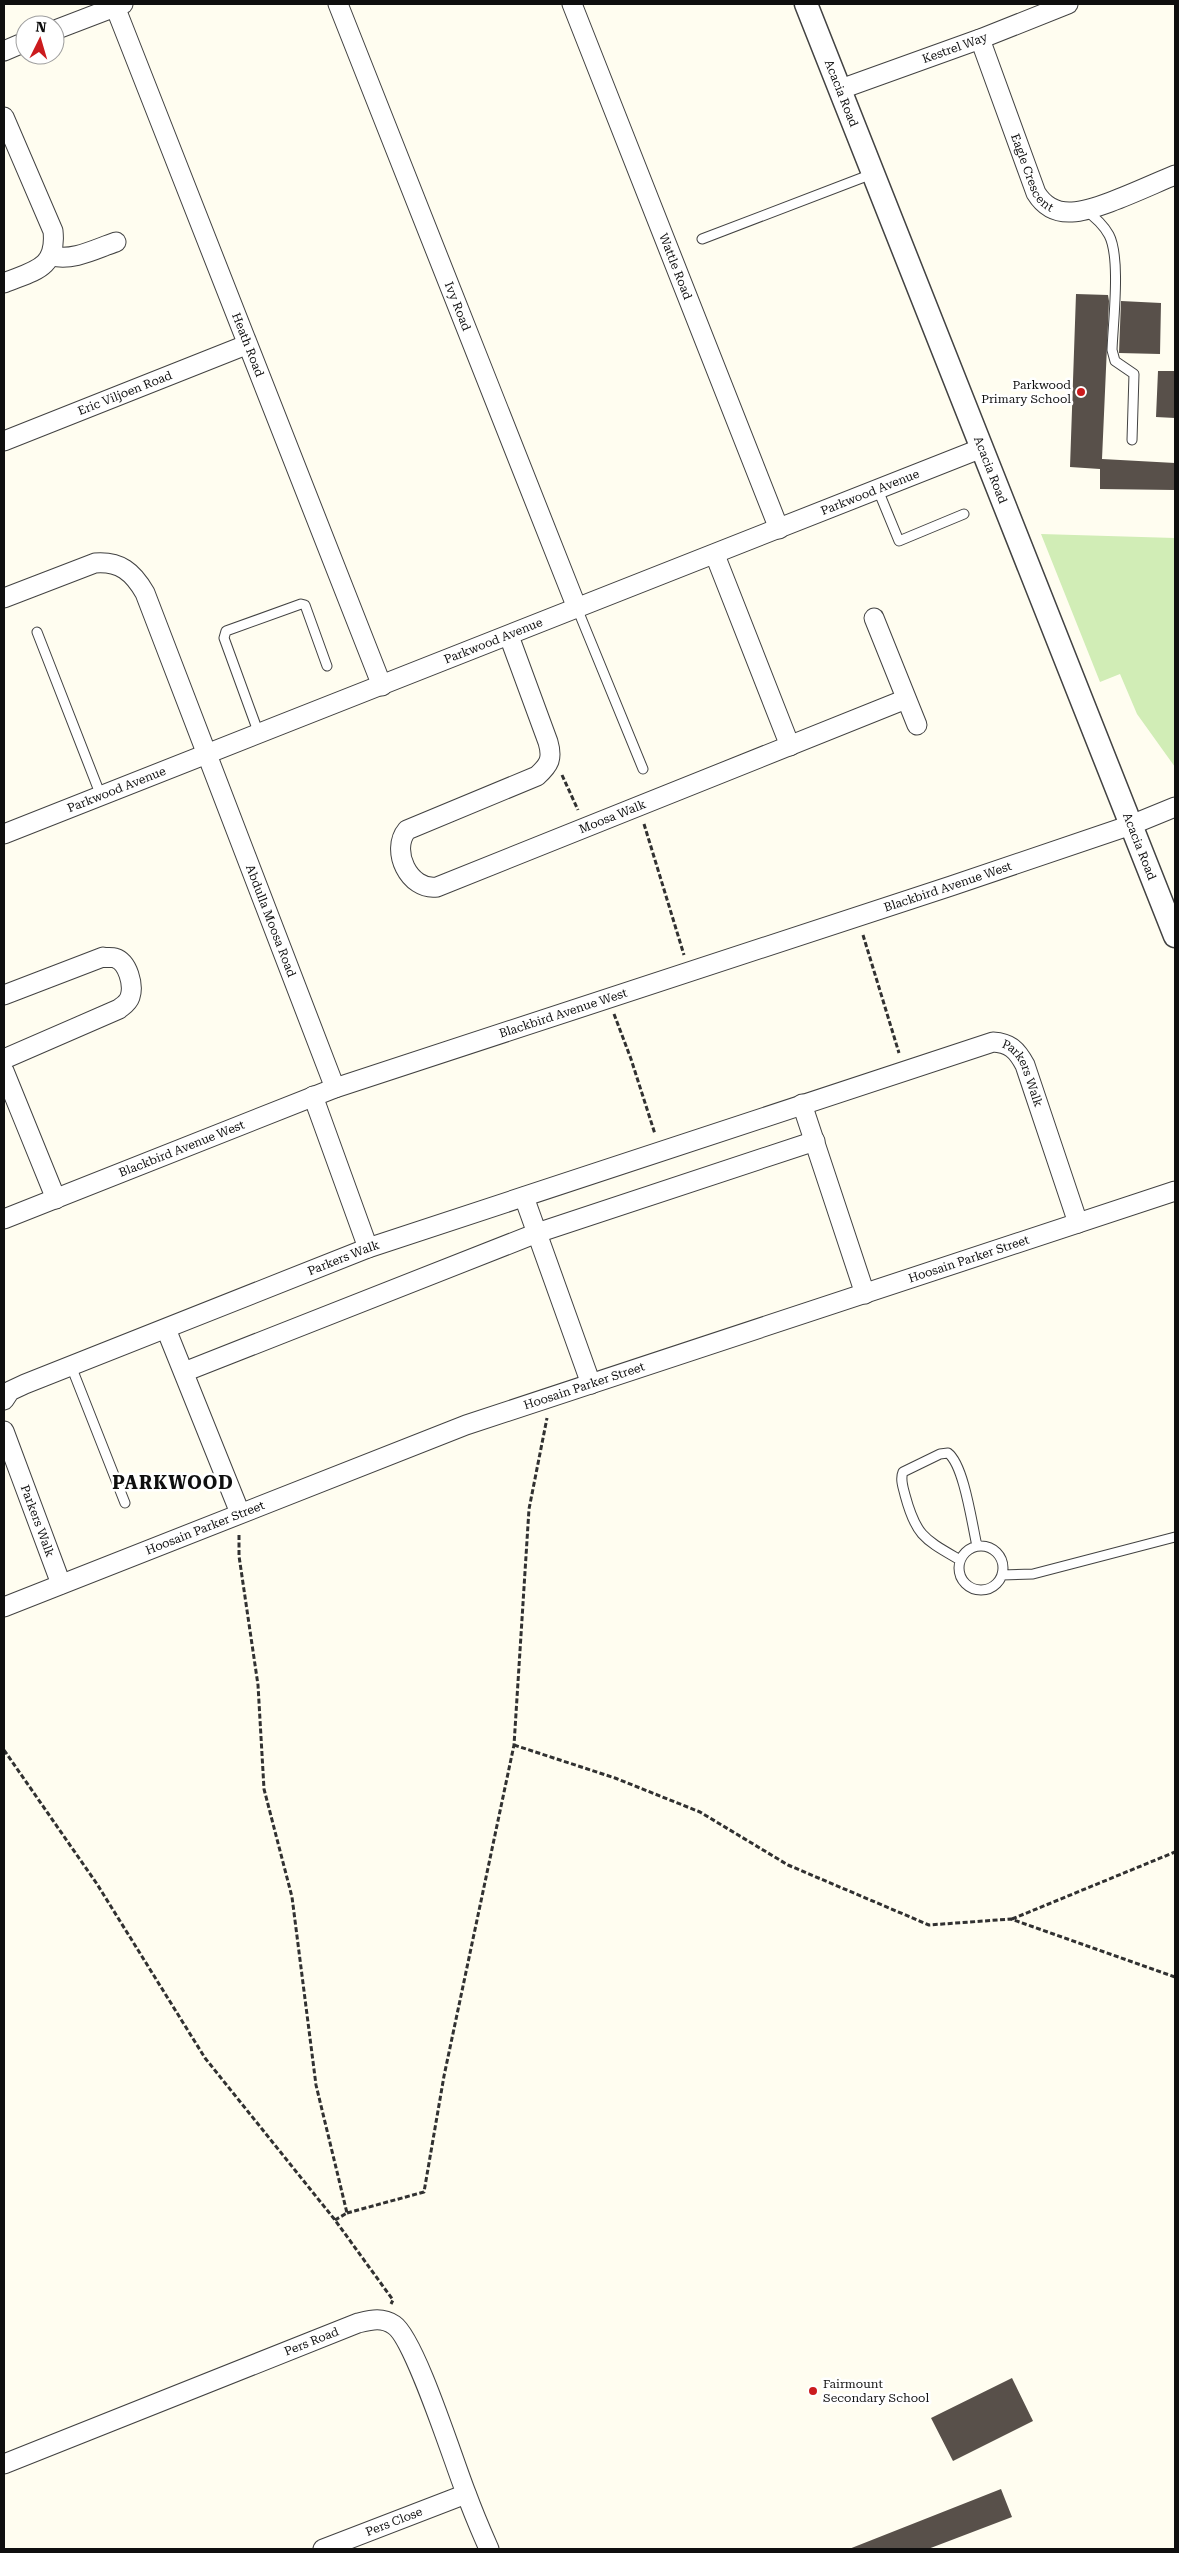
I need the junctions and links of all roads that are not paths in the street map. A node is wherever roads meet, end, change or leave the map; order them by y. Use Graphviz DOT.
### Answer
graph roads {
  1 [pos="338,4"];
  2 [pos="574,4"];
  3 [pos="806,4"];
  4 [pos="1068,4"];
  5 [pos="118,5"];
  6 [pos="65,26"];
  7 [pos="980,39"];
  8 [pos="840,89"];
  9 [pos="4,117"];
  10 [pos="874,173"];
  11 [pos="1175,175"];
  12 [pos="1085,210"];
  13 [pos="702,239"];
  14 [pos="116,242"];
  15 [pos="52,256"];
  16 [pos="4,283"];
  17 [pos="246,346"];
  18 [pos="1132,440"];
  19 [pos="4,441"];
  20 [pos="982,448"];
  21 [pos="878,490"];
  22 [pos="964,514"];
  23 [pos="779,529"];
  24 [pos="715,554"];
  25 [pos="4,598"];
  26 [pos="577,608"];
  27 [pos="874,618"];
  28 [pos="37,632"];
  29 [pos="509,636"];
  30 [pos="327,666"];
  31 [pos="382,686"];
  32 [pos="906,699"];
  33 [pos="917,725"];
  34 [pos="259,734"];
  35 [pos="790,746"];
  36 [pos="207,755"];
  37 [pos="642,769"];
  38 [pos="101,796"];
  39 [pos="1175,807"];
  40 [pos="1130,825"];
  41 [pos="4,834"];
  42 [pos="1175,936"];
  43 [pos="4,995"];
  44 [pos="4,1059"];
  45 [pos="4,1071"];
  46 [pos="335,1088"];
  47 [pos="313,1096"];
  48 [pos="802,1104"];
  49 [pos="815,1141"];
  50 [pos="1175,1191"];
  51 [pos="524,1197"];
  52 [pos="56,1198"];
  53 [pos="4,1219"];
  54 [pos="1078,1223"];
  55 [pos="537,1233"];
  56 [pos="368,1248"];
  57 [pos="865,1294"];
  58 [pos="166,1329"];
  59 [pos="71,1366"];
  60 [pos="184,1372"];
  61 [pos="591,1384"];
  62 [pos="4,1400"];
  63 [pos="4,1431"];
  64 [pos="125,1503"];
  65 [pos="240,1514"];
  66 [pos="1175,1537"];
  67 [pos="977,1546"];
  68 [pos="960,1560"];
  69 [pos="1002,1575"];
  70 [pos="61,1584"];
  71 [pos="4,1607"];
  72 [pos="4,2464"];
  73 [pos="466,2494"];
  74 [pos="323,2549"];
  75 [pos="489,2549"];
  1 -- 26 [label="street, Ivy Road"];
  2 -- 23 [label="street, Wattle Road"];
  3 -- 8 [label="street, Acacia Road"];
  4 -- 7 [label="street, Kestrel Way"];
  5 -- 6 [label="street"];
  5 -- 17 [label="street, Heath Road"];
  7 -- 8 [label="street, Kestrel Way"];
  7 -- 12 [label="street, Eagle Crescent"];
  8 -- 10 [label="street, Acacia Road"];
  9 -- 15 [label="street"];
  10 -- 13 [label="lane"];
  10 -- 20 [label="street, Acacia Road"];
  11 -- 12 [label="street, Eagle Crescent"];
  12 -- 18 [label="lane"];
  14 -- 15 [label="street"];
  15 -- 16 [label="street"];
  17 -- 19 [label="street, Eric Viljoen Road"];
  17 -- 31 [label="street, Heath Road"];
  20 -- 21 [label="street, Parkwood Avenue"];
  20 -- 40 [label="street, Acacia Road"];
  21 -- 22 [label="lane"];
  21 -- 23 [label="street, Parkwood Avenue"];
  23 -- 24 [label="street, Parkwood Avenue"];
  24 -- 26 [label="street, Parkwood Avenue"];
  24 -- 35 [label="street"];
  25 -- 36 [label="street, Abdulla Moosa Road"];
  26 -- 29 [label="street, Parkwood Avenue"];
  26 -- 37 [label="lane"];
  27 -- 32 [label="street"];
  28 -- 38 [label="lane"];
  29 -- 31 [label="street, Parkwood Avenue"];
  29 -- 35 [label="street, Moosa Walk"];
  30 -- 34 [label="lane"];
  31 -- 34 [label="street, Parkwood Avenue"];
  32 -- 33 [label="street"];
  32 -- 35 [label="street, Moosa Walk"];
  34 -- 36 [label="street, Parkwood Avenue"];
  36 -- 38 [label="street, Parkwood Avenue"];
  36 -- 46 [label="street, Abdulla Moosa Road"];
  38 -- 41 [label="street, Parkwood Avenue"];
  39 -- 40 [label="street, Blackbird Avenue West"];
  40 -- 42 [label="street, Acacia Road"];
  40 -- 46 [label="street, Blackbird Avenue West"];
  43 -- 44 [label="street"];
  45 -- 52 [label="street"];
  46 -- 47 [label="street, Blackbird Avenue West"];
  47 -- 52 [label="street, Blackbird Avenue West"];
  47 -- 56 [label="street"];
  48 -- 49 [label="street"];
  48 -- 51 [label="street, Parkers Walk"];
  48 -- 54 [label="street, Parkers Walk"];
  49 -- 55 [label="street"];
  49 -- 57 [label="street"];
  50 -- 54 [label="street, Hoosain Parker Street"];
  51 -- 55 [label="street"];
  51 -- 56 [label="street, Parkers Walk"];
  52 -- 53 [label="street, Blackbird Avenue West"];
  54 -- 57 [label="street, Hoosain Parker Street"];
  55 -- 60 [label="street"];
  55 -- 61 [label="street"];
  56 -- 58 [label="street, Parkers Walk"];
  57 -- 61 [label="street, Hoosain Parker Street"];
  58 -- 59 [label="street, Parkers Walk"];
  58 -- 60 [label="street"];
  59 -- 62 [label="street, Parkers Walk"];
  59 -- 64 [label="lane"];
  60 -- 65 [label="street"];
  61 -- 65 [label="street, Hoosain Parker Street"];
  63 -- 70 [label="street, Parkers Walk"];
  65 -- 70 [label="street, Hoosain Parker Street"];
  66 -- 69 [label="lane"];
  67 -- 68 [label="lane"];
  67 -- 68 [label="lane"];
  67 -- 69 [label="lane"];
  68 -- 69 [label="lane"];
  70 -- 71 [label="street, Hoosain Parker Street"];
  72 -- 73 [label="street, Pers Road"];
  73 -- 74 [label="street, Pers Close"];
  73 -- 75 [label="street"];
}
